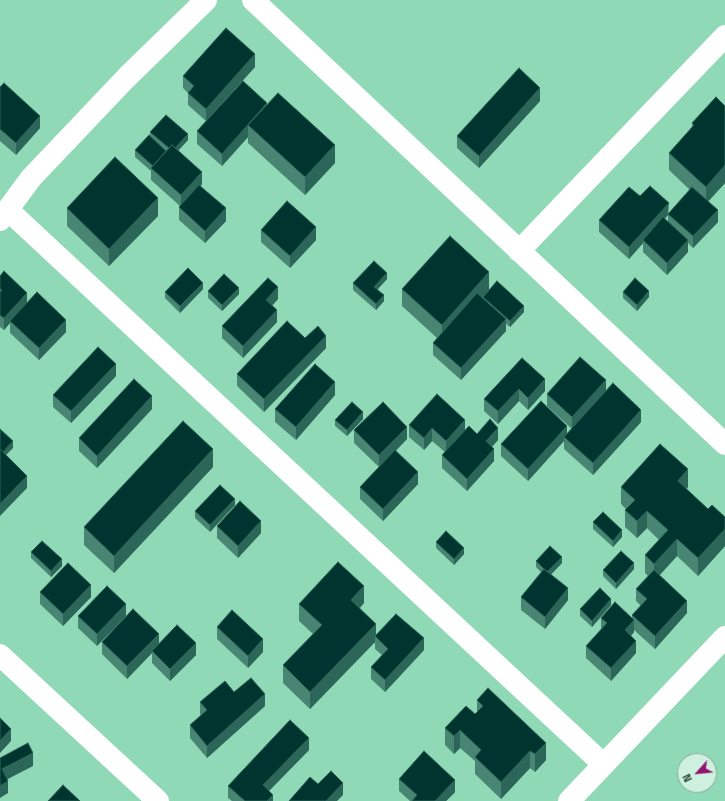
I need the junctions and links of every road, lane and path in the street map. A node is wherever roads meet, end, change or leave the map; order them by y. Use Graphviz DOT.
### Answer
graph roads {
  1 [pos="206,0"];
  2 [pos="253,0"];
  3 [pos="725,36"];
  4 [pos="4,215"];
  5 [pos="519,251"];
  6 [pos="725,444"];
  7 [pos="725,638"];
  8 [pos="0,655"];
  9 [pos="603,764"];
  10 [pos="158,801"];
  11 [pos="569,801"];
  1 -- 4 [label="street"];
  2 -- 5 [label="street"];
  3 -- 5 [label="street"];
  4 -- 9 [label="street"];
  5 -- 6 [label="street"];
  7 -- 9 [label="street"];
  8 -- 10 [label="street"];
  9 -- 11 [label="street"];
}
